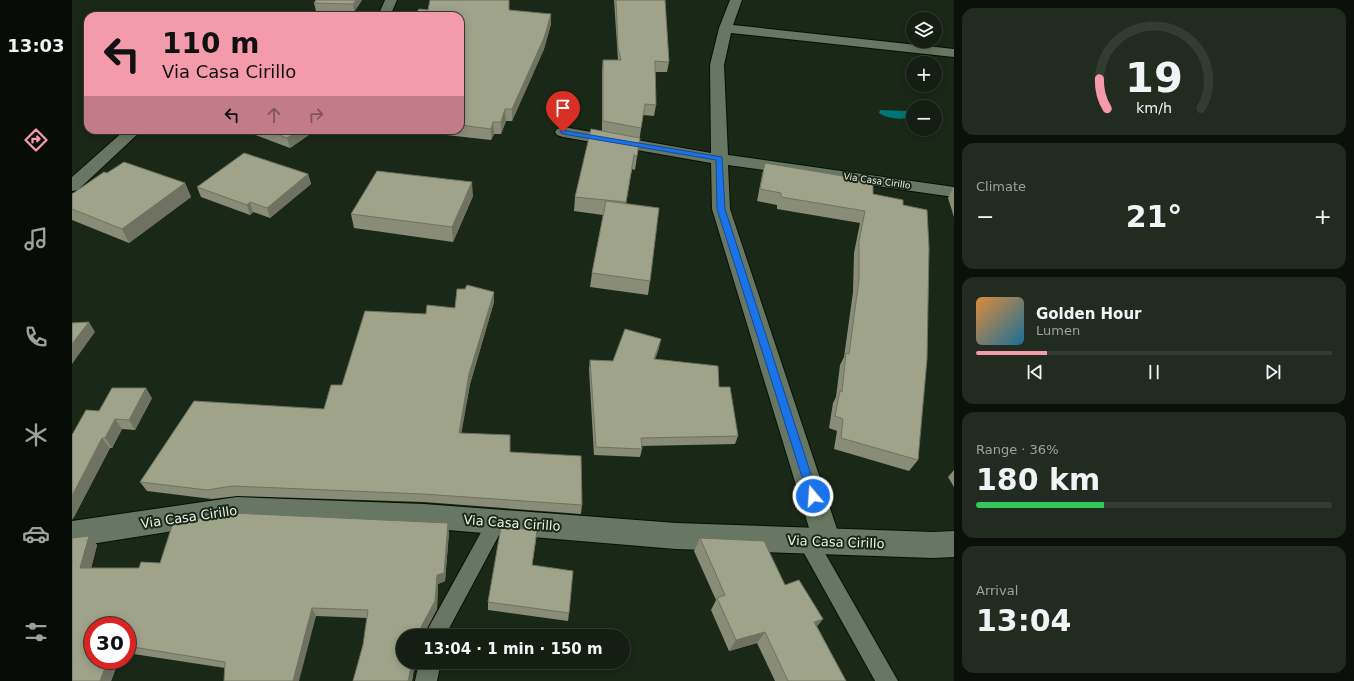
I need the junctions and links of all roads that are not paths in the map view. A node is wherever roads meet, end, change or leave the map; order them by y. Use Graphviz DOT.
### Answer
graph roads {
  1 [pos="391,0"];
  2 [pos="736,0"];
  3 [pos="386,12"];
  4 [pos="725,28"];
  5 [pos="954,53"];
  6 [pos="563,132"];
  7 [pos="130,134"];
  8 [pos="719,159"];
  9 [pos="72,186"];
  10 [pos="954,192"];
  11 [pos="497,522"];
  12 [pos="72,534"];
  13 [pos="817,541"];
  14 [pos="954,544"];
  15 [pos="438,629"];
  16 [pos="429,669"];
  17 [pos="426,681"];
  18 [pos="887,681"];
  1 -- 3 [label="street"];
  2 -- 4 [label="street"];
  4 -- 5 [label="street"];
  4 -- 8 [label="street"];
  6 -- 8 [label="street, Via Casa Cirillo"];
  7 -- 9 [label="street"];
  8 -- 10 [label="street, Via Casa Cirillo"];
  8 -- 13 [label="street"];
  11 -- 12 [label="street, Via Casa Cirillo"];
  11 -- 13 [label="street, Via Casa Cirillo"];
  11 -- 15 [label="lane"];
  13 -- 14 [label="street, Via Casa Cirillo"];
  13 -- 18 [label="lane"];
  16 -- 17 [label="lane"];
}
